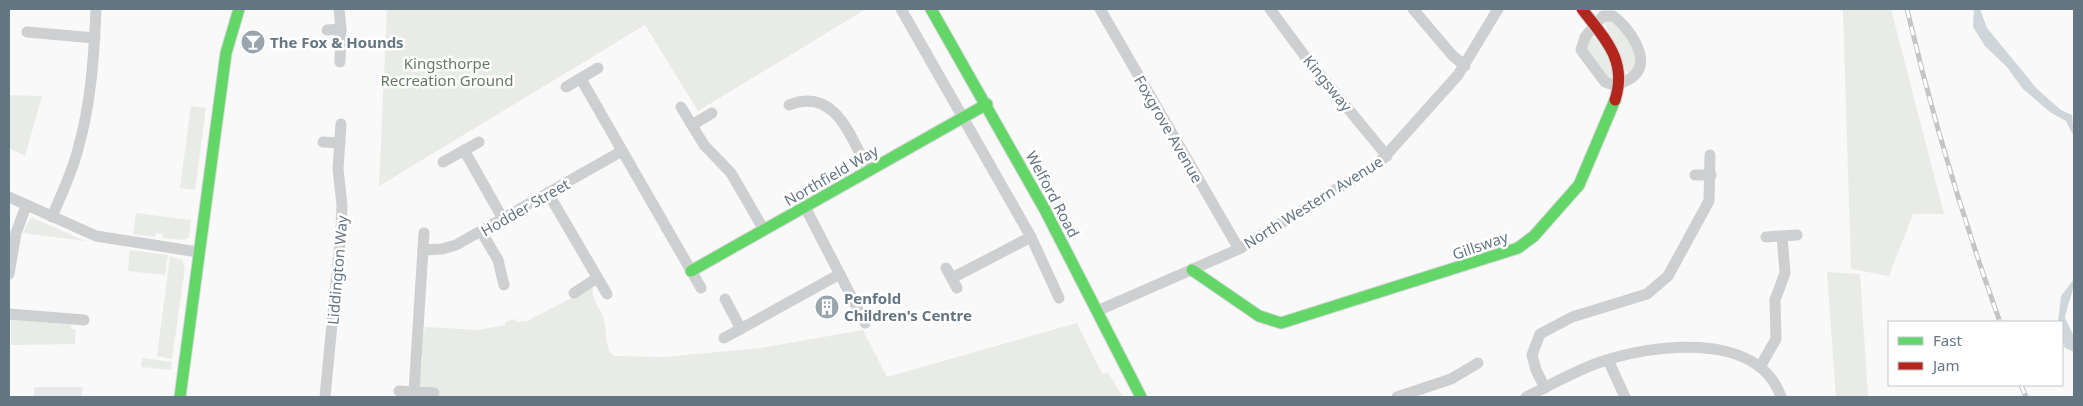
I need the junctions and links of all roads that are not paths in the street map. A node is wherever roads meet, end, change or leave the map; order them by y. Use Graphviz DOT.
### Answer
graph roads {
  1 [pos="96,9"];
  2 [pos="239,9"];
  3 [pos="339,9"];
  4 [pos="901,9"];
  5 [pos="931,9"];
  6 [pos="1100,9"];
  7 [pos="1270,9"];
  8 [pos="1413,9"];
  9 [pos="1498,9"];
  10 [pos="1582,9"];
  11 [pos="1594,24"];
  12 [pos="342,29"];
  13 [pos="327,30"];
  14 [pos="27,32"];
  15 [pos="95,38"];
  16 [pos="340,62"];
  17 [pos="1465,66"];
  18 [pos="598,68"];
  19 [pos="581,78"];
  20 [pos="1618,84"];
  21 [pos="566,87"];
  22 [pos="987,104"];
  23 [pos="681,106"];
  24 [pos="789,106"];
  25 [pos="712,113"];
  26 [pos="964,117"];
  27 [pos="341,124"];
  28 [pos="692,125"];
  29 [pos="323,142"];
  30 [pos="478,142"];
  31 [pos="340,143"];
  32 [pos="464,150"];
  33 [pos="622,151"];
  34 [pos="1710,155"];
  35 [pos="1387,156"];
  36 [pos="443,162"];
  37 [pos="869,170"];
  38 [pos="1695,175"];
  39 [pos="1710,175"];
  40 [pos="548,193"];
  41 [pos="9,197"];
  42 [pos="26,206"];
  43 [pos="805,207"];
  44 [pos="52,218"];
  45 [pos="503,219"];
  46 [pos="764,230"];
  47 [pos="481,232"];
  48 [pos="424,233"];
  49 [pos="1797,235"];
  50 [pos="1782,236"];
  51 [pos="1031,237"];
  52 [pos="1766,237"];
  53 [pos="1239,249"];
  54 [pos="423,250"];
  55 [pos="198,252"];
  56 [pos="1192,270"];
  57 [pos="691,271"];
  58 [pos="9,274"];
  59 [pos="840,274"];
  60 [pos="597,278"];
  61 [pos="952,278"];
  62 [pos="504,285"];
  63 [pos="701,288"];
  64 [pos="574,292"];
  65 [pos="607,294"];
  66 [pos="1060,298"];
  67 [pos="725,299"];
  68 [pos="1098,311"];
  69 [pos="9,314"];
  70 [pos="84,320"];
  71 [pos="866,323"];
  72 [pos="741,329"];
  73 [pos="724,338"];
  74 [pos="1608,360"];
  75 [pos="1478,363"];
  76 [pos="1760,367"];
  77 [pos="1545,388"];
  78 [pos="399,391"];
  79 [pos="414,392"];
  80 [pos="434,393"];
  81 [pos="180,397"];
  82 [pos="325,397"];
  83 [pos="1141,397"];
  84 [pos="1397,397"];
  85 [pos="1526,397"];
  86 [pos="1625,397"];
  87 [pos="1781,397"];
  1 -- 15 [label="street"];
  2 -- 55 [label="main road"];
  3 -- 12 [label="street"];
  4 -- 26 [label="street"];
  5 -- 22 [label="main road, Welford Road"];
  6 -- 53 [label="street, Foxgrove Avenue"];
  7 -- 35 [label="street, Kingsway"];
  8 -- 17 [label="street"];
  9 -- 17 [label="street, North Western Avenue"];
  10 -- 11 [label="main road, Gillsway"];
  11 -- 20 [label="main road, Gillsway"];
  11 -- 20 [label="street"];
  11 -- 20 [label="street"];
  12 -- 13 [label="street"];
  12 -- 16 [label="street"];
  14 -- 15 [label="street"];
  15 -- 44 [label="street"];
  17 -- 35 [label="street, North Western Avenue"];
  18 -- 19 [label="street"];
  19 -- 21 [label="street"];
  19 -- 33 [label="street"];
  20 -- 56 [label="main road, Gillsway"];
  22 -- 26 [label="main road, Northfield Way"];
  22 -- 68 [label="main road, Welford Road"];
  23 -- 28 [label="street"];
  24 -- 37 [label="street"];
  25 -- 28 [label="street"];
  26 -- 37 [label="main road, Northfield Way"];
  26 -- 51 [label="street"];
  27 -- 31 [label="street, Liddington Way"];
  28 -- 46 [label="street"];
  29 -- 31 [label="street"];
  30 -- 32 [label="street"];
  31 -- 82 [label="street, Liddington Way"];
  32 -- 36 [label="street"];
  32 -- 45 [label="street"];
  33 -- 40 [label="street, Hodder Street"];
  33 -- 57 [label="street"];
  34 -- 39 [label="street"];
  35 -- 53 [label="street, North Western Avenue"];
  37 -- 43 [label="main road, Northfield Way"];
  38 -- 39 [label="street"];
  39 -- 77 [label="street"];
  40 -- 45 [label="street, Hodder Street"];
  40 -- 60 [label="street"];
  41 -- 42 [label="street"];
  42 -- 44 [label="street"];
  42 -- 58 [label="street"];
  43 -- 46 [label="main road, Northfield Way"];
  43 -- 59 [label="street"];
  44 -- 55 [label="street"];
  45 -- 47 [label="street, Hodder Street"];
  46 -- 57 [label="main road, Northfield Way"];
  47 -- 54 [label="street, Hodder Street"];
  47 -- 62 [label="street"];
  48 -- 54 [label="street"];
  49 -- 50 [label="street"];
  50 -- 52 [label="street"];
  50 -- 76 [label="street"];
  51 -- 61 [label="street"];
  51 -- 66 [label="street"];
  53 -- 56 [label="street, North Western Avenue"];
  54 -- 79 [label="street"];
  55 -- 81 [label="main road"];
  56 -- 68 [label="street, North Western Avenue"];
  57 -- 63 [label="street"];
  59 -- 71 [label="street"];
  59 -- 72 [label="street"];
  60 -- 64 [label="street"];
  60 -- 65 [label="street"];
  67 -- 72 [label="street"];
  68 -- 83 [label="main road, Welford Road"];
  69 -- 70 [label="street"];
  72 -- 73 [label="street"];
  74 -- 76 [label="street"];
  74 -- 77 [label="street"];
  74 -- 86 [label="street"];
  75 -- 84 [label="street"];
  76 -- 87 [label="street"];
  77 -- 85 [label="street"];
  78 -- 79 [label="street"];
  79 -- 80 [label="street"];
}
